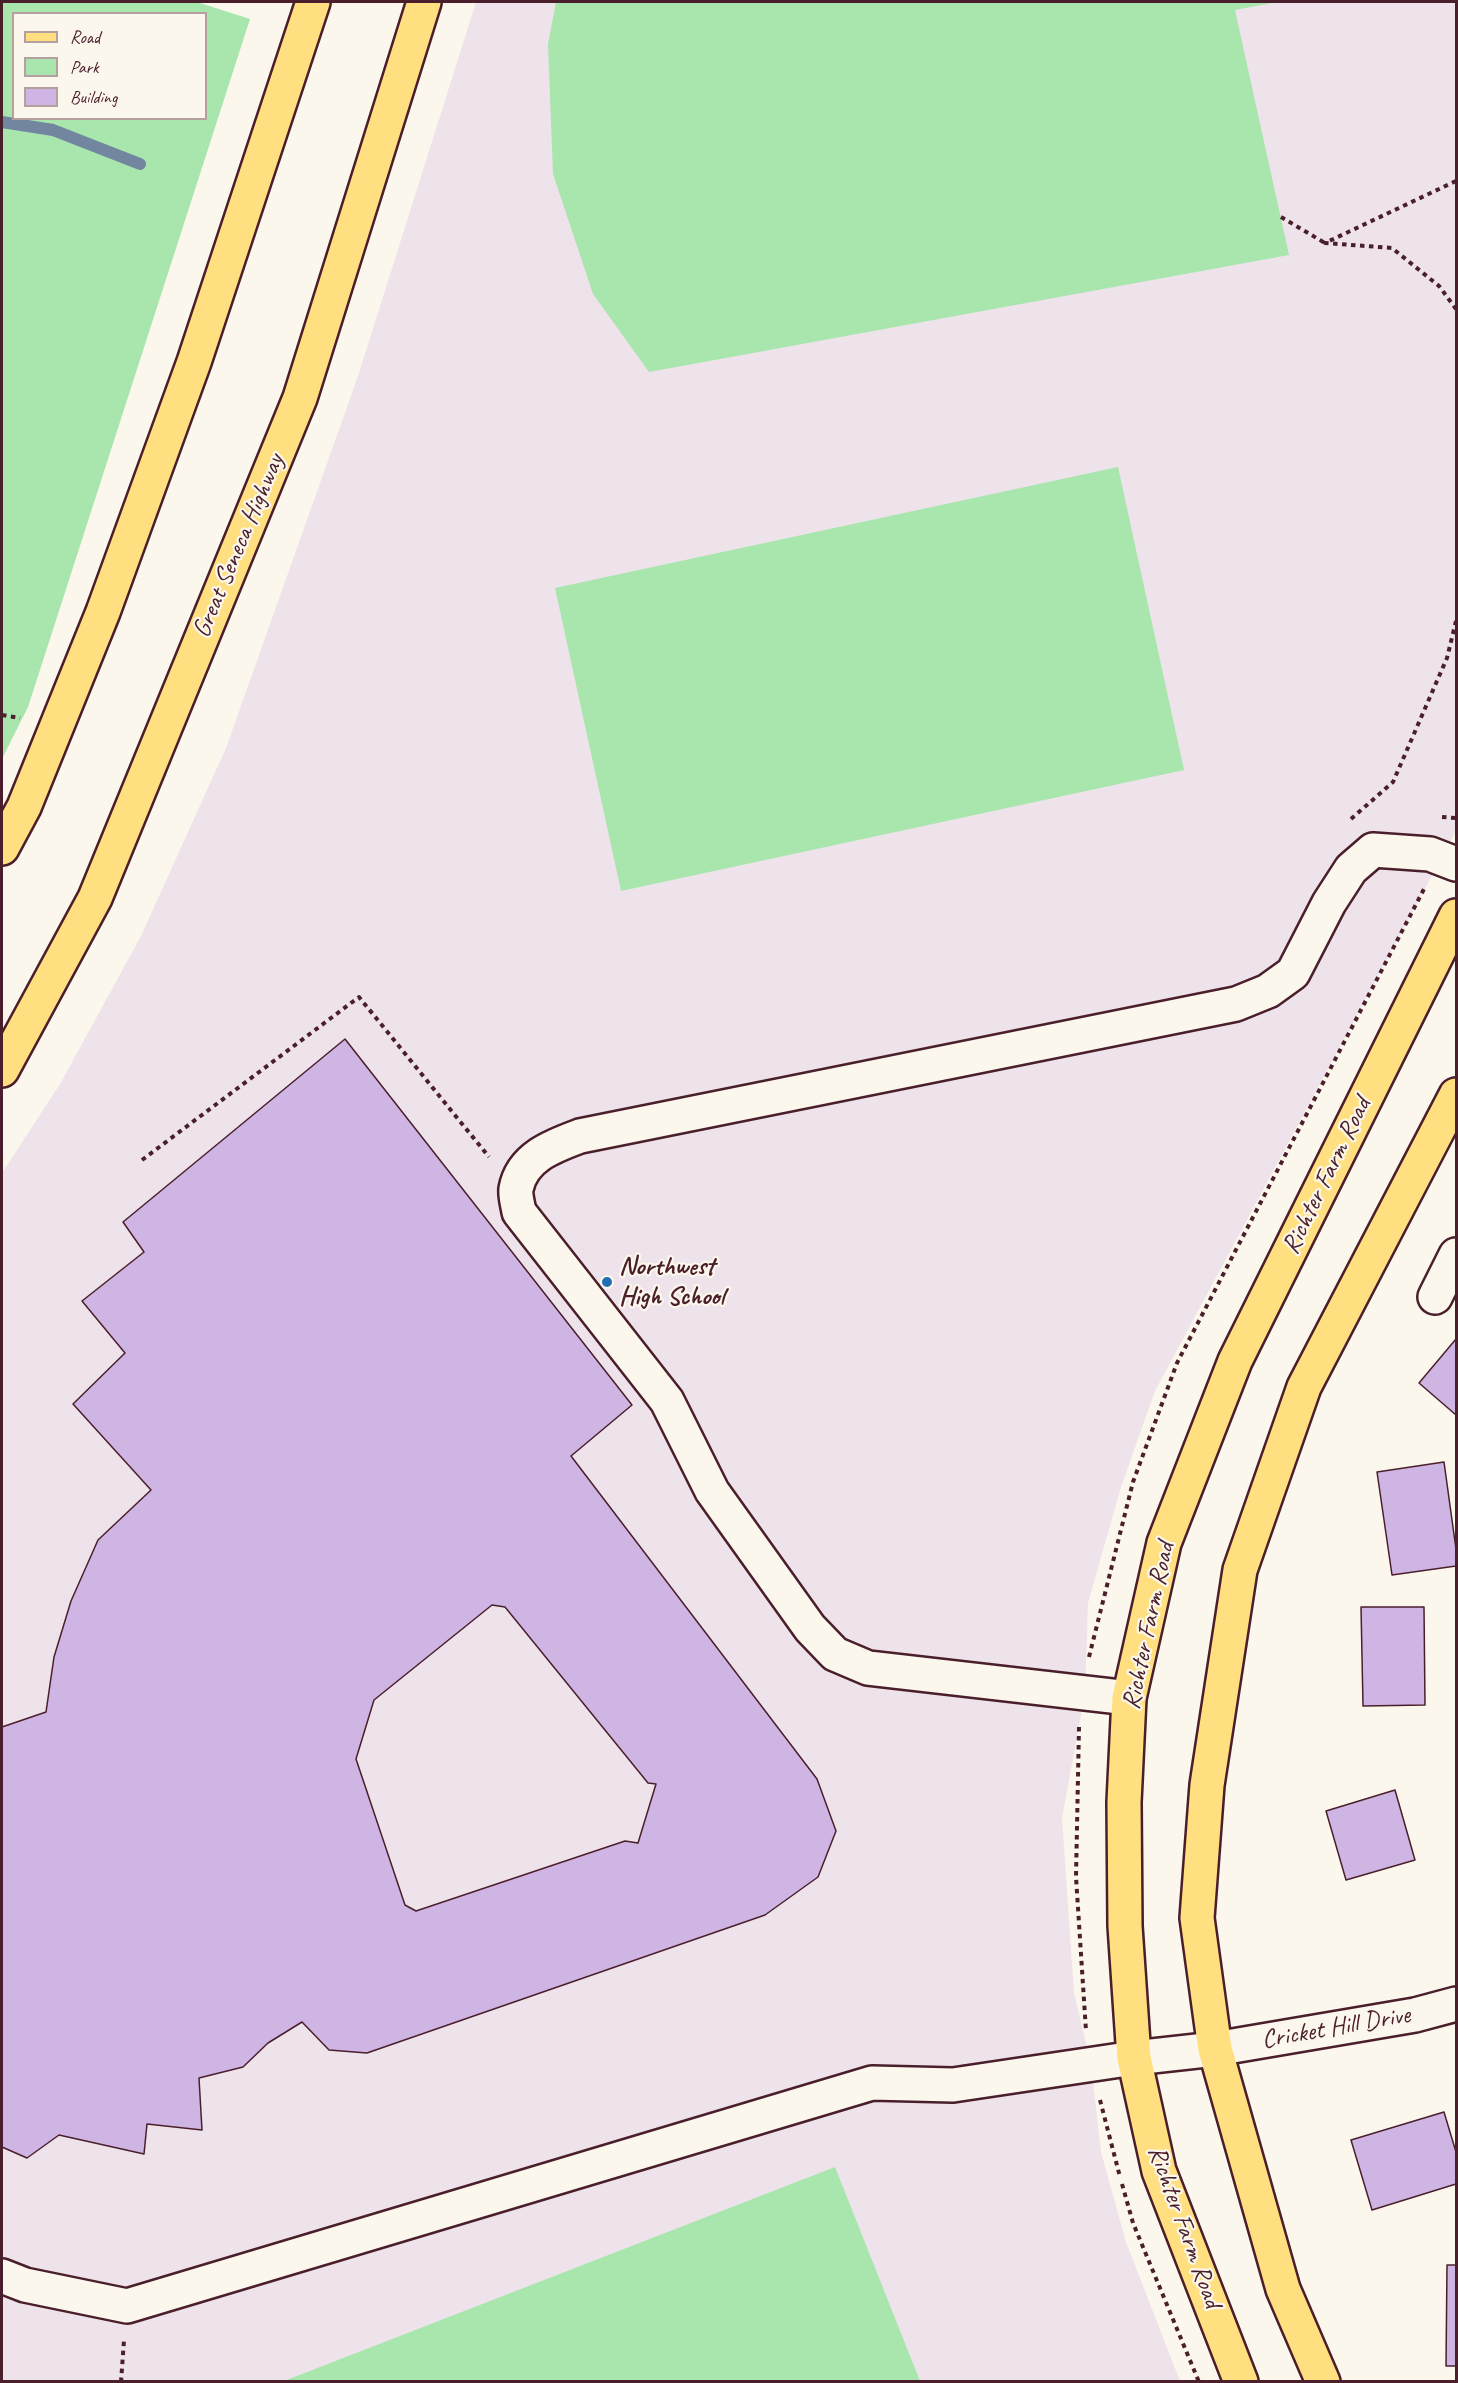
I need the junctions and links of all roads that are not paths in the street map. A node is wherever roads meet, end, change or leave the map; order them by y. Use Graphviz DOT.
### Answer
graph roads {
  1 [pos="314,2"];
  2 [pos="424,2"];
  3 [pos="2,848"];
  4 [pos="1456,864"];
  5 [pos="1456,916"];
  6 [pos="2,1070"];
  7 [pos="1456,1095"];
  8 [pos="1456,1256"];
  9 [pos="1435,1297"];
  10 [pos="1129,1698"];
  11 [pos="1456,2004"];
  12 [pos="1215,2049"];
  13 [pos="1134,2058"];
  14 [pos="2,2276"];
  15 [pos="1241,2382"];
  16 [pos="1323,2382"];
  1 -- 3 [label="main road"];
  2 -- 6 [label="main road, Great Seneca Highway"];
  4 -- 10 [label="street"];
  5 -- 10 [label="main road, Richter Farm Road"];
  7 -- 12 [label="main road"];
  8 -- 9 [label="street"];
  10 -- 13 [label="main road, Richter Farm Road"];
  11 -- 12 [label="street, Cricket Hill Drive"];
  12 -- 13 [label="street, Cricket Hill Drive"];
  12 -- 16 [label="main road"];
  13 -- 14 [label="street, Cricket Hill Drive"];
  13 -- 15 [label="main road, Richter Farm Road"];
}
